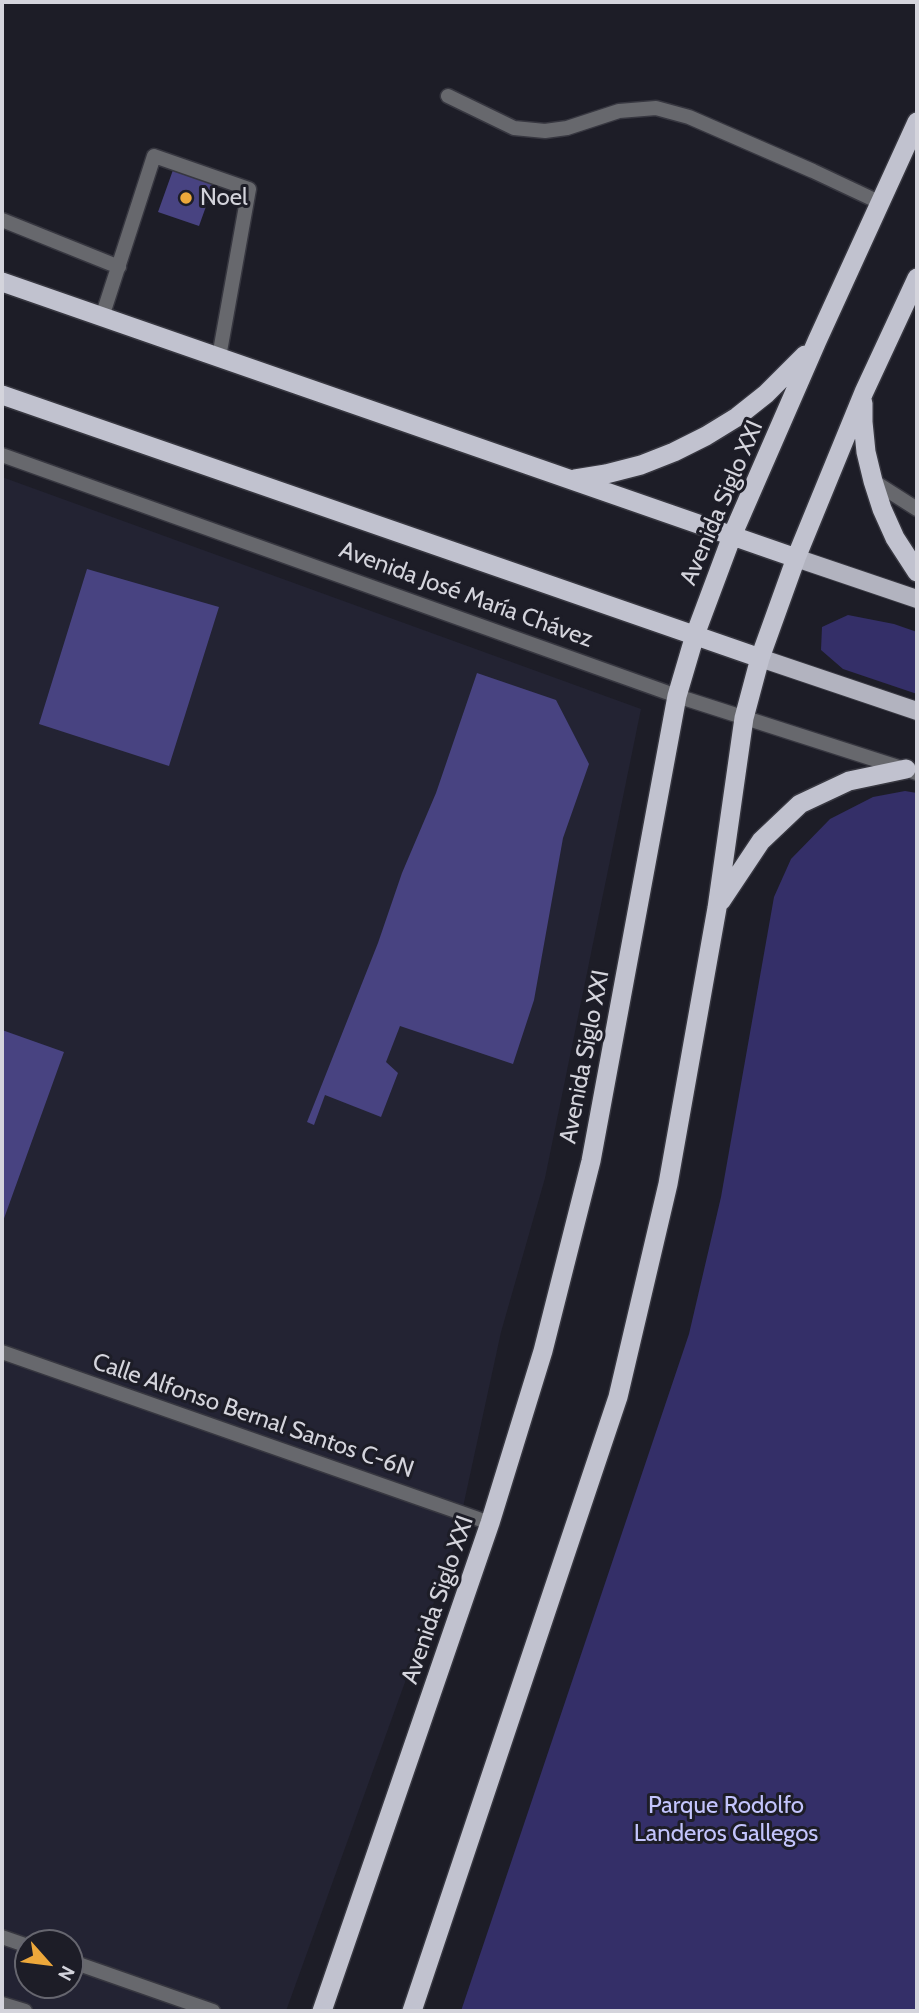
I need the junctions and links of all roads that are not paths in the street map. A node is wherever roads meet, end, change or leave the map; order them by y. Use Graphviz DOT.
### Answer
graph roads {
  1 [pos="447,96"];
  2 [pos="917,122"];
  3 [pos="881,203"];
  4 [pos="2,220"];
  5 [pos="119,267"];
  6 [pos="917,278"];
  7 [pos="2,282"];
  8 [pos="102,317"];
  9 [pos="817,341"];
  10 [pos="219,357"];
  11 [pos="864,392"];
  12 [pos="2,396"];
  13 [pos="2,455"];
  14 [pos="570,480"];
  15 [pos="873,481"];
  16 [pos="917,509"];
  17 [pos="733,536"];
  18 [pos="796,558"];
  19 [pos="917,572"];
  20 [pos="917,600"];
  21 [pos="695,635"];
  22 [pos="760,658"];
  23 [pos="677,696"];
  24 [pos="917,711"];
  25 [pos="744,718"];
  26 [pos="911,771"];
  27 [pos="717,908"];
  28 [pos="2,1352"];
  29 [pos="490,1523"];
  30 [pos="84,1966"];
  31 [pos="2,2004"];
  32 [pos="25,2011"];
  33 [pos="213,2011"];
  34 [pos="322,2011"];
  35 [pos="412,2011"];
  1 -- 3 [label="street"];
  2 -- 3 [label="highway, Avenida Siglo XXI"];
  3 -- 9 [label="highway, Avenida Siglo XXI"];
  4 -- 5 [label="street"];
  5 -- 8 [label="street"];
  5 -- 10 [label="street"];
  6 -- 11 [label="highway"];
  7 -- 8 [label="highway"];
  8 -- 10 [label="highway"];
  9 -- 14 [label="highway"];
  9 -- 17 [label="highway, Avenida Siglo XXI"];
  10 -- 14 [label="highway"];
  11 -- 15 [label="highway"];
  11 -- 18 [label="highway"];
  12 -- 21 [label="highway, Avenida José María Chávez"];
  13 -- 23 [label="street, Avenida José María Chávez"];
  14 -- 17 [label="highway"];
  15 -- 16 [label="street"];
  15 -- 19 [label="highway"];
  17 -- 18 [label="highway"];
  17 -- 21 [label="highway, Avenida Siglo XXI"];
  18 -- 20 [label="main road"];
  18 -- 22 [label="highway"];
  21 -- 22 [label="highway, Avenida José María Chávez"];
  21 -- 23 [label="highway, Avenida Siglo XXI"];
  22 -- 24 [label="main road, Avenida José María Chávez"];
  22 -- 25 [label="highway"];
  23 -- 25 [label="street, Avenida José María Chávez"];
  23 -- 29 [label="highway, Avenida Siglo XXI"];
  25 -- 26 [label="street, Avenida José María Chávez"];
  25 -- 27 [label="highway"];
  26 -- 27 [label="highway"];
  27 -- 35 [label="highway"];
  28 -- 29 [label="street, Calle Alfonso Bernal Santos C-6N"];
  29 -- 34 [label="highway, Avenida Siglo XXI"];
  30 -- 33 [label="street"];
  31 -- 32 [label="street"];
}
